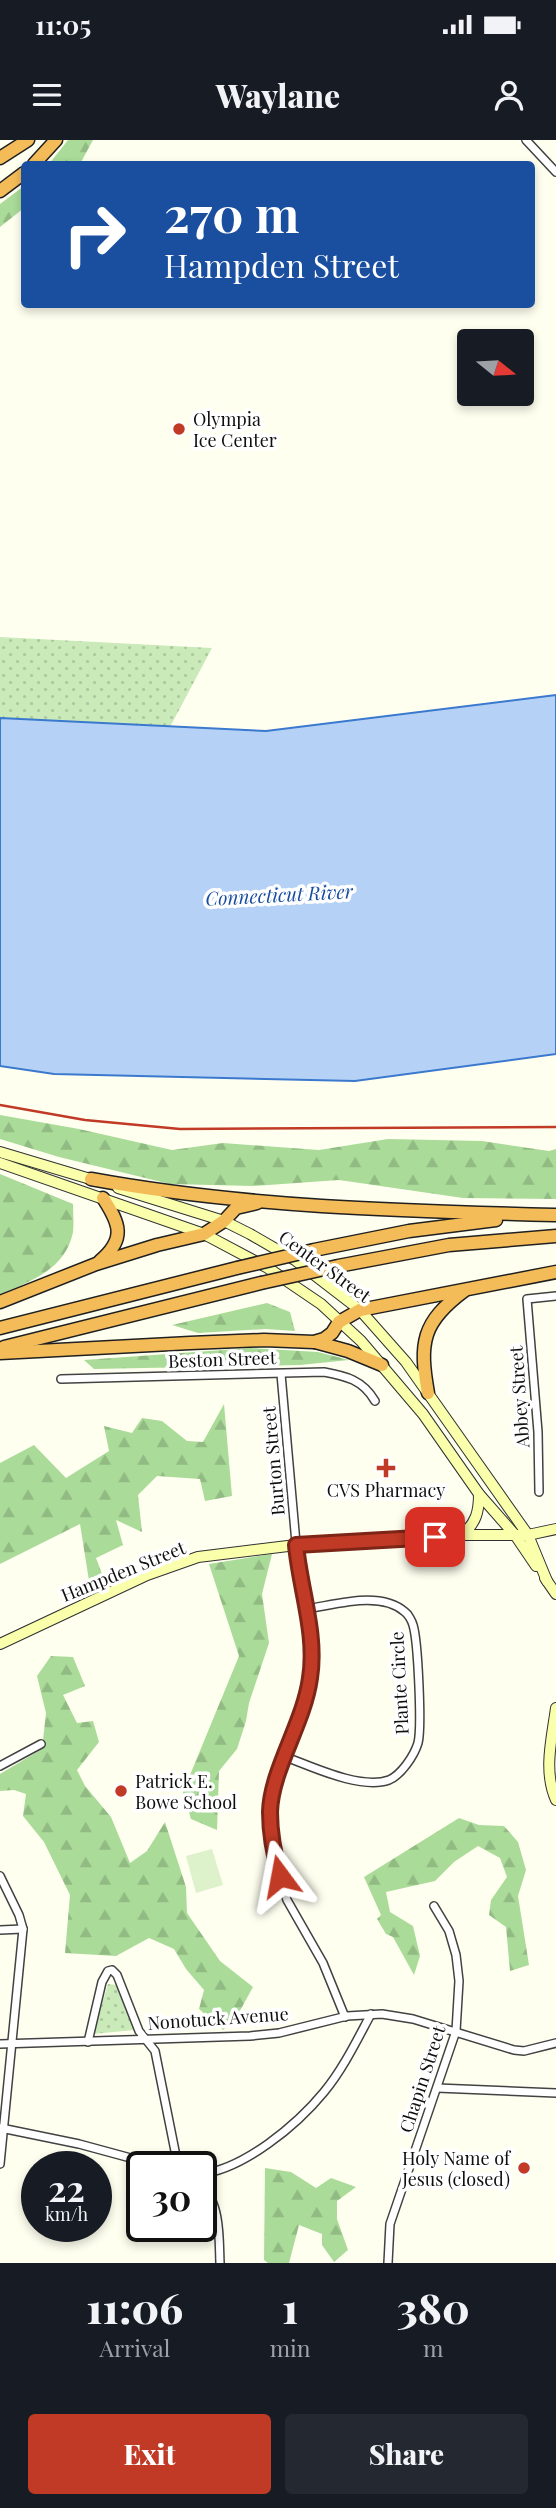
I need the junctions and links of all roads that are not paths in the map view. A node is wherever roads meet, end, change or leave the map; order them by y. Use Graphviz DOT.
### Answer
graph roads {
  1 [pos="26,140"];
  2 [pos="56,140"];
  3 [pos="526,140"];
  4 [pos="0,158"];
  5 [pos="37,161"];
  6 [pos="556,172"];
  7 [pos="21,175"];
  8 [pos="0,191"];
  9 [pos="0,1152"];
  10 [pos="0,1163"];
  11 [pos="91,1179"];
  12 [pos="103,1198"];
  13 [pos="268,1200"];
  14 [pos="556,1215"];
  15 [pos="223,1222"];
  16 [pos="204,1234"];
  17 [pos="556,1236"];
  18 [pos="96,1264"];
  19 [pos="556,1272"];
  20 [pos="467,1289"];
  21 [pos="556,1296"];
  22 [pos="0,1302"];
  23 [pos="360,1310"];
  24 [pos="340,1322"];
  25 [pos="0,1328"];
  26 [pos="314,1342"];
  27 [pos="0,1351"];
  28 [pos="382,1365"];
  29 [pos="281,1374"];
  30 [pos="61,1379"];
  31 [pos="428,1393"];
  32 [pos="374,1401"];
  33 [pos="539,1492"];
  34 [pos="479,1494"];
  35 [pos="556,1529"];
  36 [pos="463,1535"];
  37 [pos="515,1535"];
  38 [pos="528,1535"];
  39 [pos="296,1545"];
  40 [pos="547,1581"];
  41 [pos="556,1594"];
  42 [pos="306,1609"];
  43 [pos="0,1644"];
  44 [pos="556,1708"];
  45 [pos="41,1744"];
  46 [pos="286,1757"];
  47 [pos="0,1766"];
  48 [pos="556,1800"];
  49 [pos="0,1876"];
  50 [pos="433,1906"];
  51 [pos="23,1929"];
  52 [pos="0,1930"];
  53 [pos="370,2014"];
  54 [pos="345,2017"];
  55 [pos="456,2031"];
  56 [pos="148,2039"];
  57 [pos="88,2042"];
  58 [pos="556,2043"];
  59 [pos="0,2044"];
  60 [pos="11,2044"];
  61 [pos="437,2088"];
  62 [pos="556,2094"];
  63 [pos="2,2128"];
  64 [pos="175,2151"];
  65 [pos="126,2157"];
  66 [pos="0,2164"];
  67 [pos="217,2170"];
  68 [pos="217,2226"];
  69 [pos="220,2263"];
  70 [pos="388,2263"];
  1 -- 4 [label="highway"];
  2 -- 5 [label="highway"];
  3 -- 6 [label="street"];
  7 -- 8 [label="highway"];
  9 -- 11 [label="main road, Center Street"];
  10 -- 12 [label="main road, Center Street"];
  11 -- 13 [label="highway"];
  11 -- 15 [label="main road, Center Street"];
  12 -- 16 [label="main road, Center Street"];
  12 -- 18 [label="highway"];
  13 -- 14 [label="highway"];
  13 -- 15 [label="highway"];
  14 -- 25 [label="highway, bridge"];
  15 -- 16 [label="highway"];
  15 -- 23 [label="main road, Center Street"];
  16 -- 18 [label="highway"];
  16 -- 24 [label="main road, Center Street"];
  17 -- 27 [label="highway, bridge"];
  18 -- 22 [label="highway"];
  19 -- 20 [label="highway"];
  20 -- 23 [label="highway"];
  20 -- 31 [label="highway"];
  21 -- 33 [label="street, Abbey Street"];
  23 -- 24 [label="highway"];
  23 -- 31 [label="main road, Center Street"];
  24 -- 26 [label="highway"];
  24 -- 28 [label="main road, Center Street"];
  26 -- 27 [label="highway"];
  26 -- 28 [label="highway"];
  28 -- 34 [label="main road, Center Street"];
  29 -- 30 [label="street, Beston Street"];
  29 -- 32 [label="street, Beston Street"];
  29 -- 39 [label="street, Burton Street"];
  31 -- 38 [label="main road, Center Street"];
  34 -- 36 [label="main road"];
  34 -- 37 [label="main road, Center Street"];
  35 -- 38 [label="main road, Hampden Street"];
  36 -- 37 [label="main road, Hampden Street"];
  36 -- 39 [label="main road, Hampden Street"];
  37 -- 38 [label="main road, Hampden Street"];
  37 -- 40 [label="main road, Center Street"];
  38 -- 40 [label="main road, Center Street"];
  39 -- 42 [label="street, Burton Street"];
  39 -- 43 [label="main road, Hampden Street"];
  40 -- 41 [label="main road, Center Street"];
  42 -- 46 [label="street, Burton Street"];
  42 -- 46 [label="street, Plante Circle"];
  44 -- 48 [label="main road"];
  45 -- 47 [label="street"];
  46 -- 54 [label="street, Burton Street"];
  49 -- 51 [label="street"];
  50 -- 55 [label="street, Chapin Street"];
  51 -- 52 [label="street"];
  51 -- 60 [label="street"];
  53 -- 54 [label="street, Nonotuck Avenue"];
  53 -- 55 [label="street, Nonotuck Avenue"];
  53 -- 67 [label="street"];
  54 -- 56 [label="street, Nonotuck Avenue"];
  55 -- 58 [label="street, Nonotuck Avenue"];
  55 -- 61 [label="street, Chapin Street"];
  56 -- 57 [label="street, Nonotuck Avenue"];
  56 -- 57 [label="street"];
  56 -- 64 [label="street"];
  57 -- 60 [label="street, Nonotuck Avenue"];
  59 -- 60 [label="street, Nonotuck Avenue"];
  60 -- 63 [label="street"];
  61 -- 62 [label="street"];
  61 -- 70 [label="street, Chapin Street"];
  63 -- 65 [label="street"];
  63 -- 66 [label="street"];
  68 -- 69 [label="street"];
}
